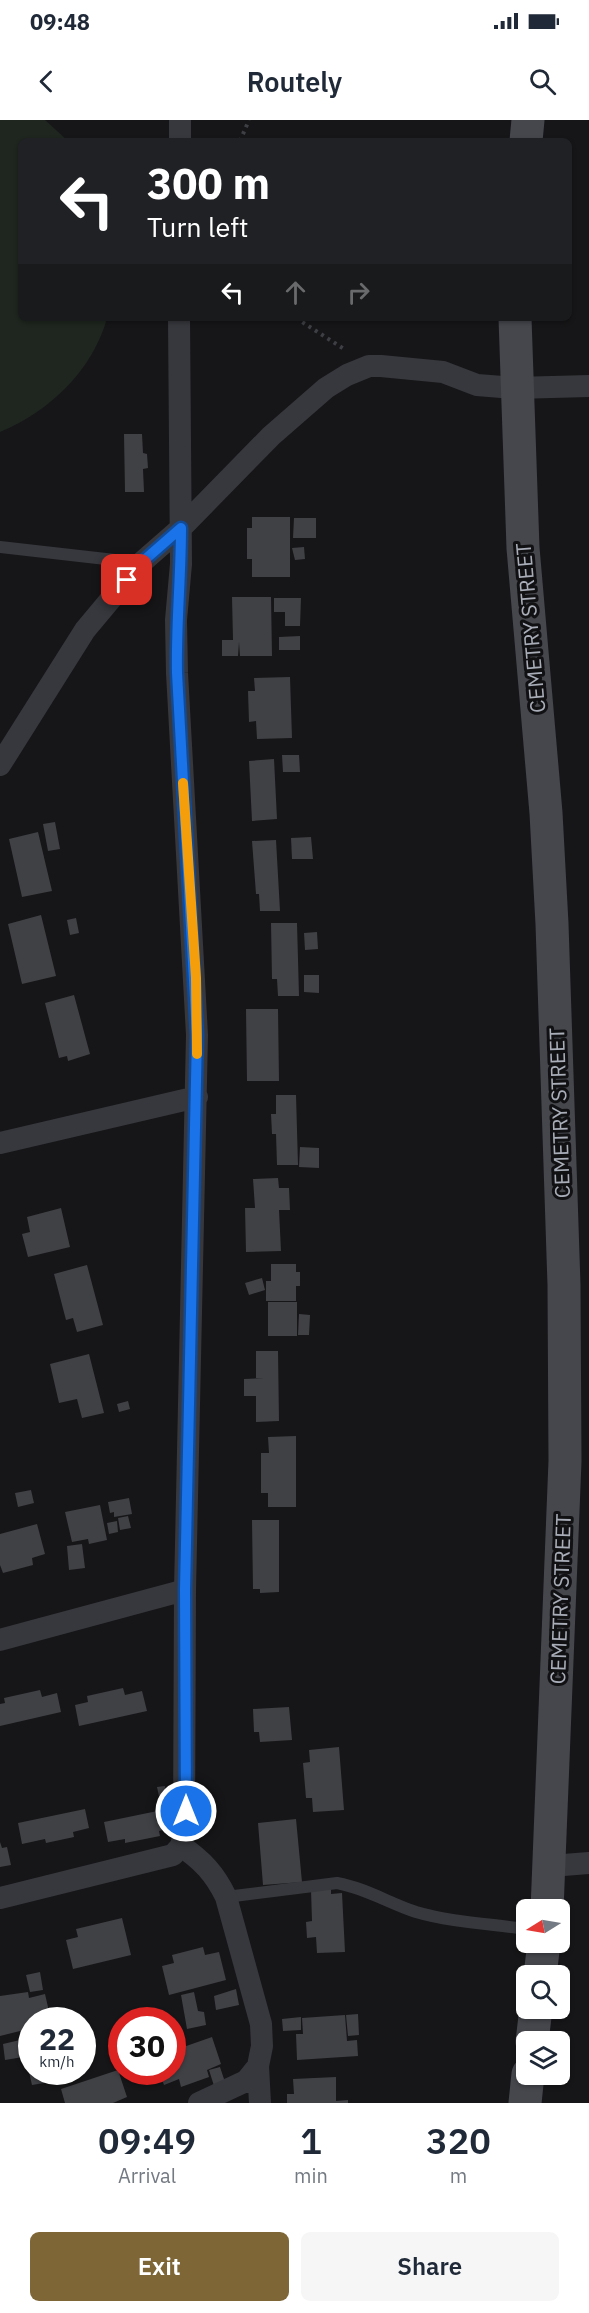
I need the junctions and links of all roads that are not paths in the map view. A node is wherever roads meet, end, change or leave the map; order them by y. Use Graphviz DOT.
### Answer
graph roads {
  1 [pos="180,120"];
  2 [pos="528,120"];
  3 [pos="180,138"];
  4 [pos="526,138"];
  5 [pos="179,321"];
  6 [pos="515,321"];
  7 [pos="589,386"];
  8 [pos="515,388"];
  9 [pos="181,528"];
  10 [pos="0,547"];
  11 [pos="141,563"];
  12 [pos="0,765"];
  13 [pos="197,1097"];
  14 [pos="0,1143"];
  15 [pos="185,1590"];
  16 [pos="0,1640"];
  17 [pos="181,1846"];
  18 [pos="589,1863"];
  19 [pos="550,1866"];
  20 [pos="226,1897"];
  21 [pos="0,1898"];
  22 [pos="548,1899"];
  23 [pos="516,1928"];
  24 [pos="258,2066"];
  25 [pos="527,2085"];
  26 [pos="199,2103"];
  27 [pos="260,2103"];
  28 [pos="525,2103"];
  1 -- 3 [label="street"];
  2 -- 4 [label="street"];
  5 -- 9 [label="street"];
  6 -- 8 [label="street, CEMETRY STREET"];
  7 -- 8 [label="street"];
  8 -- 9 [label="street"];
  8 -- 19 [label="street, CEMETRY STREET"];
  9 -- 11 [label="street"];
  9 -- 13 [label="street"];
  10 -- 11 [label="lane"];
  11 -- 12 [label="street"];
  13 -- 14 [label="street"];
  13 -- 15 [label="street"];
  15 -- 16 [label="street"];
  15 -- 17 [label="street"];
  17 -- 20 [label="street"];
  17 -- 21 [label="street"];
  18 -- 19 [label="street"];
  19 -- 22 [label="street, CEMETRY STREET"];
  20 -- 23 [label="lane"];
  20 -- 24 [label="street"];
  24 -- 26 [label="street"];
  24 -- 27 [label="street"];
  25 -- 28 [label="street"];
}
